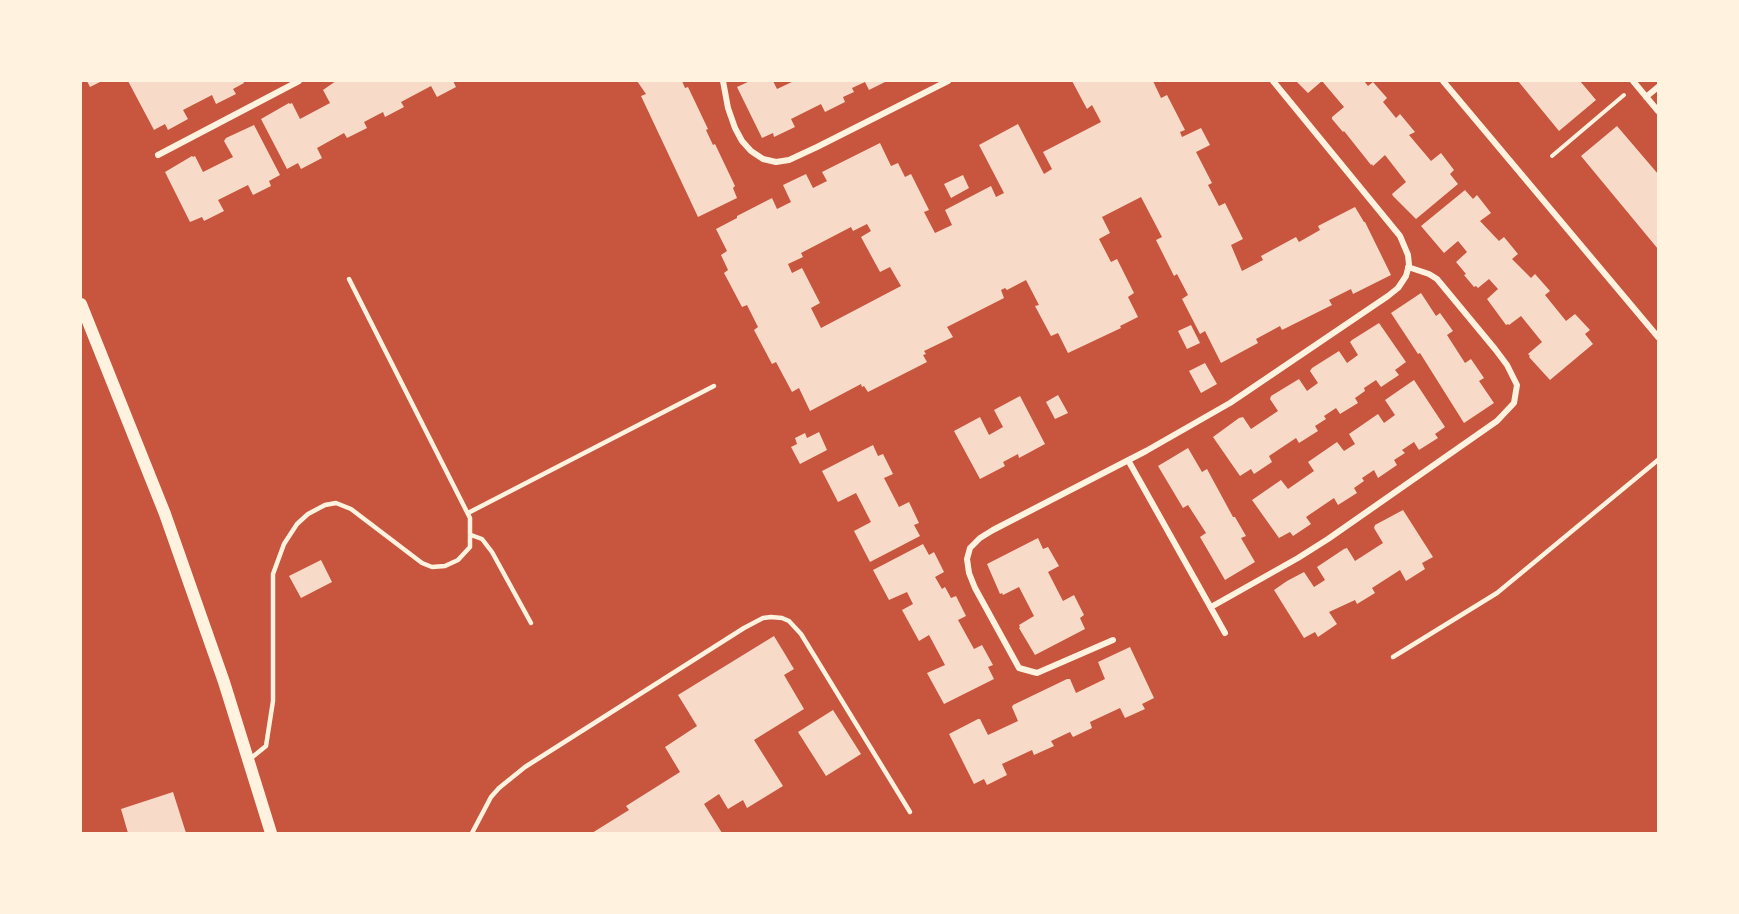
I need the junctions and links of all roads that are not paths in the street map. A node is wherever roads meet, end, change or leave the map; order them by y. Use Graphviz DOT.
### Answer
graph roads {
  1 [pos="299,81"];
  2 [pos="723,81"];
  3 [pos="948,81"];
  4 [pos="1273,81"];
  5 [pos="1443,81"];
  6 [pos="1634,83"];
  7 [pos="1658,87"];
  8 [pos="1646,97"];
  9 [pos="1658,111"];
  10 [pos="158,155"];
  11 [pos="1408,267"];
  12 [pos="350,279"];
  13 [pos="81,304"];
  14 [pos="1658,337"];
  15 [pos="714,386"];
  16 [pos="1128,460"];
  17 [pos="1658,460"];
  18 [pos="468,513"];
  19 [pos="471,535"];
  20 [pos="1211,607"];
  21 [pos="531,623"];
  22 [pos="1225,633"];
  23 [pos="1113,639"];
  24 [pos="1393,657"];
  25 [pos="248,761"];
  26 [pos="910,812"];
  27 [pos="271,833"];
  28 [pos="472,833"];
  1 -- 10 [label="street"];
  2 -- 3 [label="street"];
  4 -- 11 [label="street"];
  5 -- 14 [label="street"];
  6 -- 8 [label="street"];
  7 -- 8 [label="street"];
  8 -- 9 [label="street"];
  11 -- 16 [label="street"];
  11 -- 20 [label="street"];
  12 -- 18 [label="lane"];
  13 -- 25 [label="main road"];
  15 -- 18 [label="lane"];
  16 -- 20 [label="street"];
  16 -- 23 [label="street"];
  17 -- 24 [label="lane"];
  18 -- 19 [label="lane"];
  19 -- 21 [label="lane"];
  19 -- 25 [label="lane"];
  20 -- 22 [label="street"];
  25 -- 27 [label="main road"];
  26 -- 28 [label="lane"];
}
